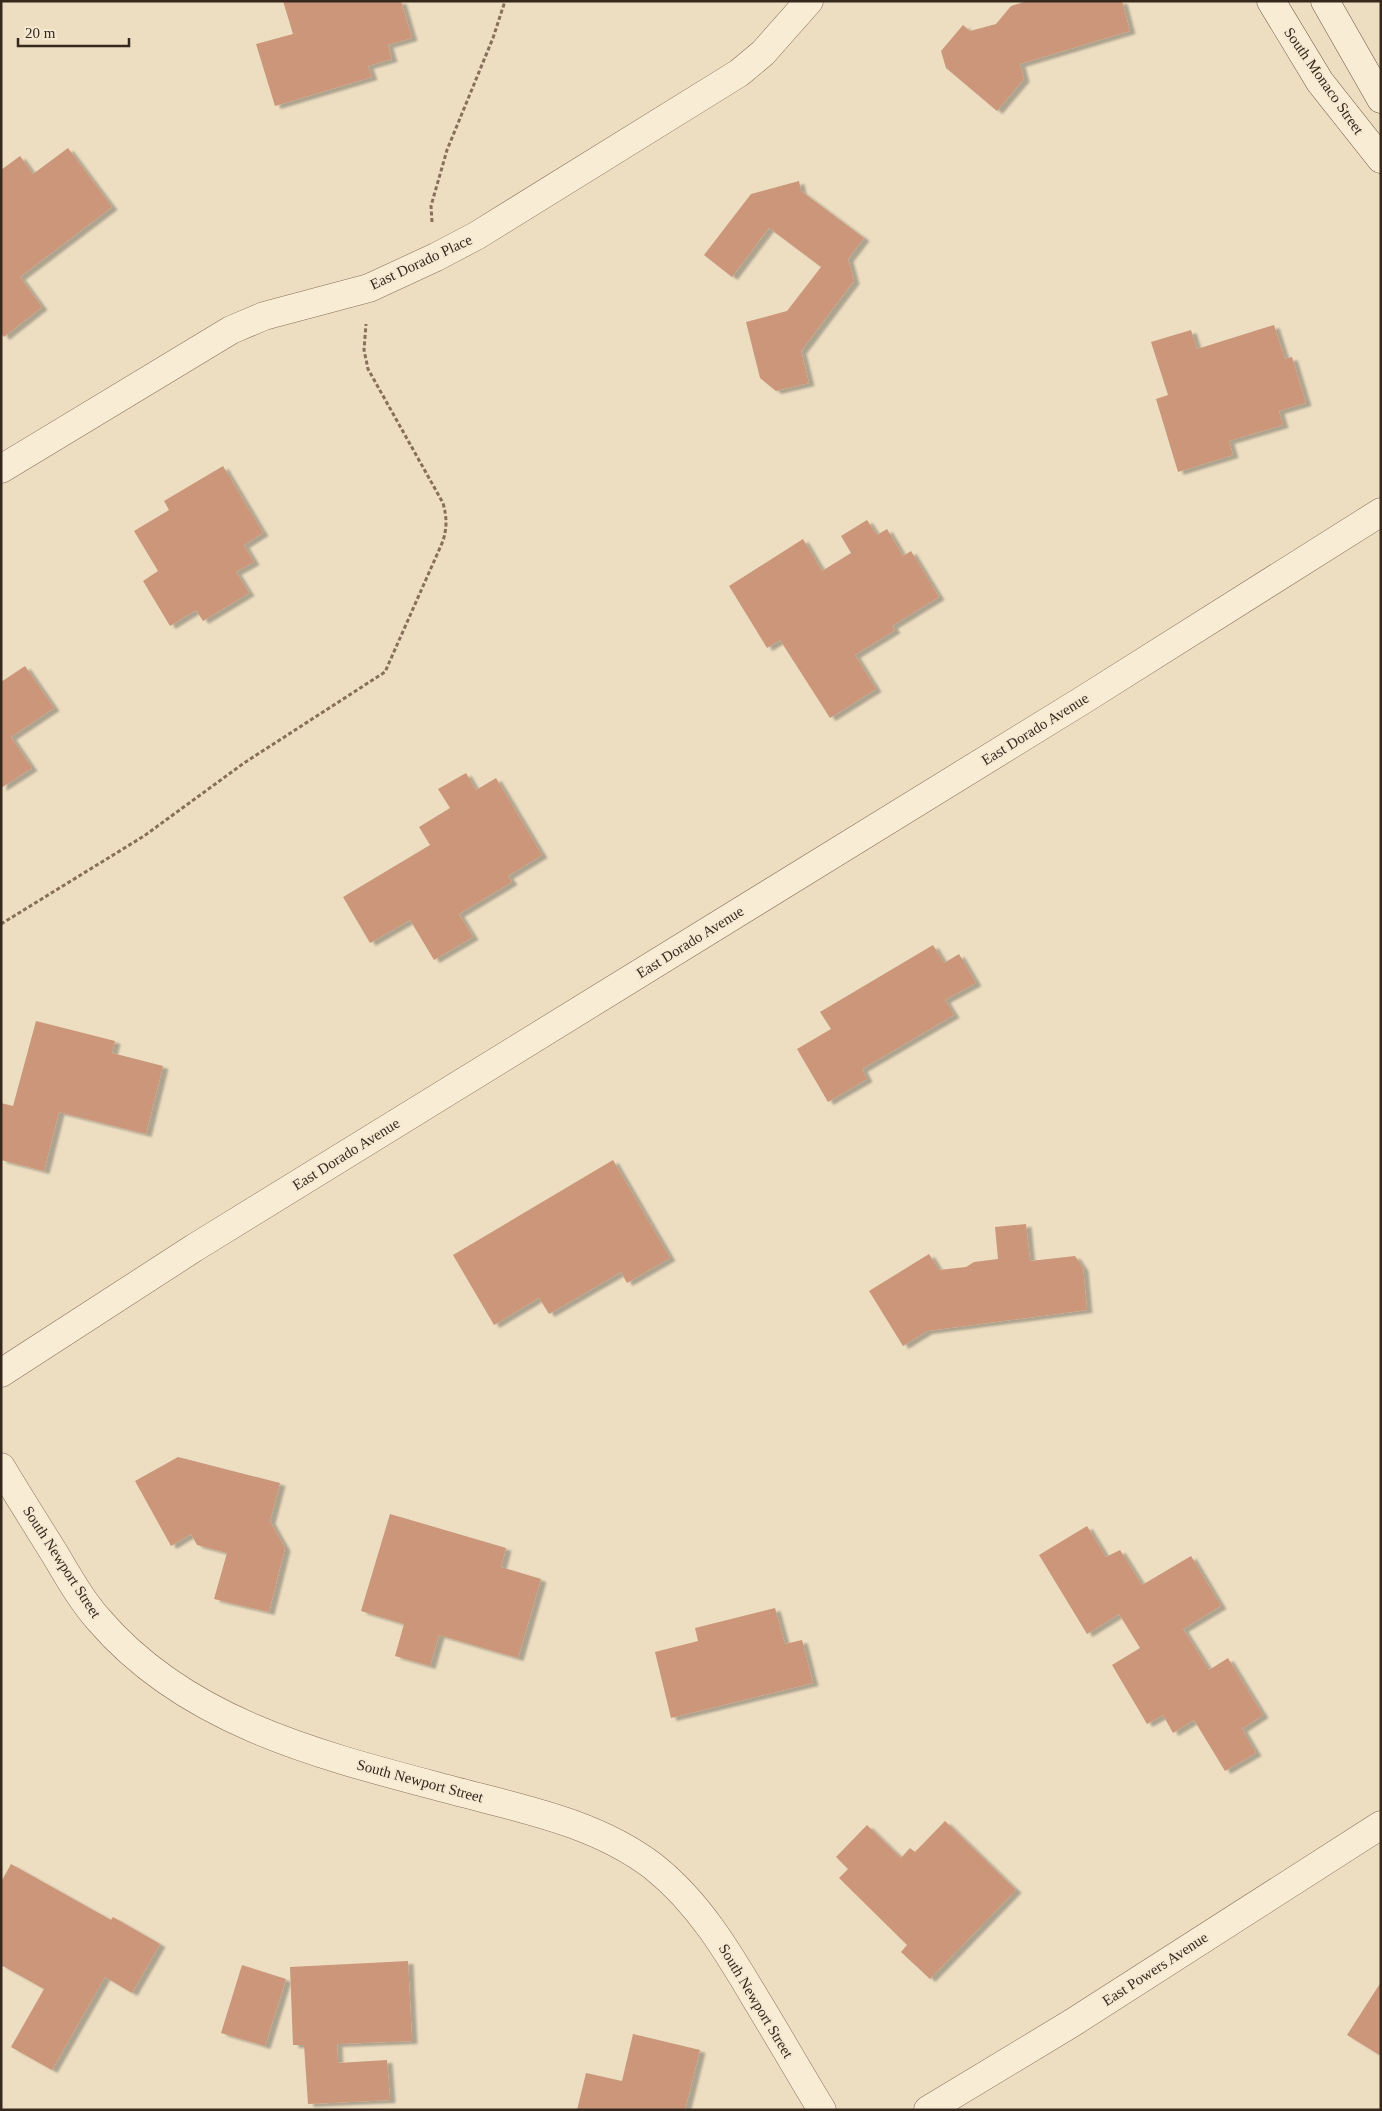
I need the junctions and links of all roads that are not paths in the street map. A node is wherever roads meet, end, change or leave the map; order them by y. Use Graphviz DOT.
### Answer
graph roads {
  1 [pos="809,1"];
  2 [pos="1271,1"];
  3 [pos="1325,1"];
  4 [pos="1381,99"];
  5 [pos="1381,159"];
  6 [pos="1,469"];
  7 [pos="1381,512"];
  8 [pos="1,1373"];
  9 [pos="1,1467"];
  10 [pos="1381,1824"];
  11 [pos="822,2110"];
  12 [pos="928,2110"];
  1 -- 6 [label="street, East Dorado Place"];
  2 -- 5 [label="street, South Monaco Street"];
  3 -- 4 [label="street"];
  7 -- 8 [label="street, East Dorado Avenue"];
  9 -- 11 [label="street, South Newport Street"];
  10 -- 12 [label="street, East Powers Avenue"];
}
